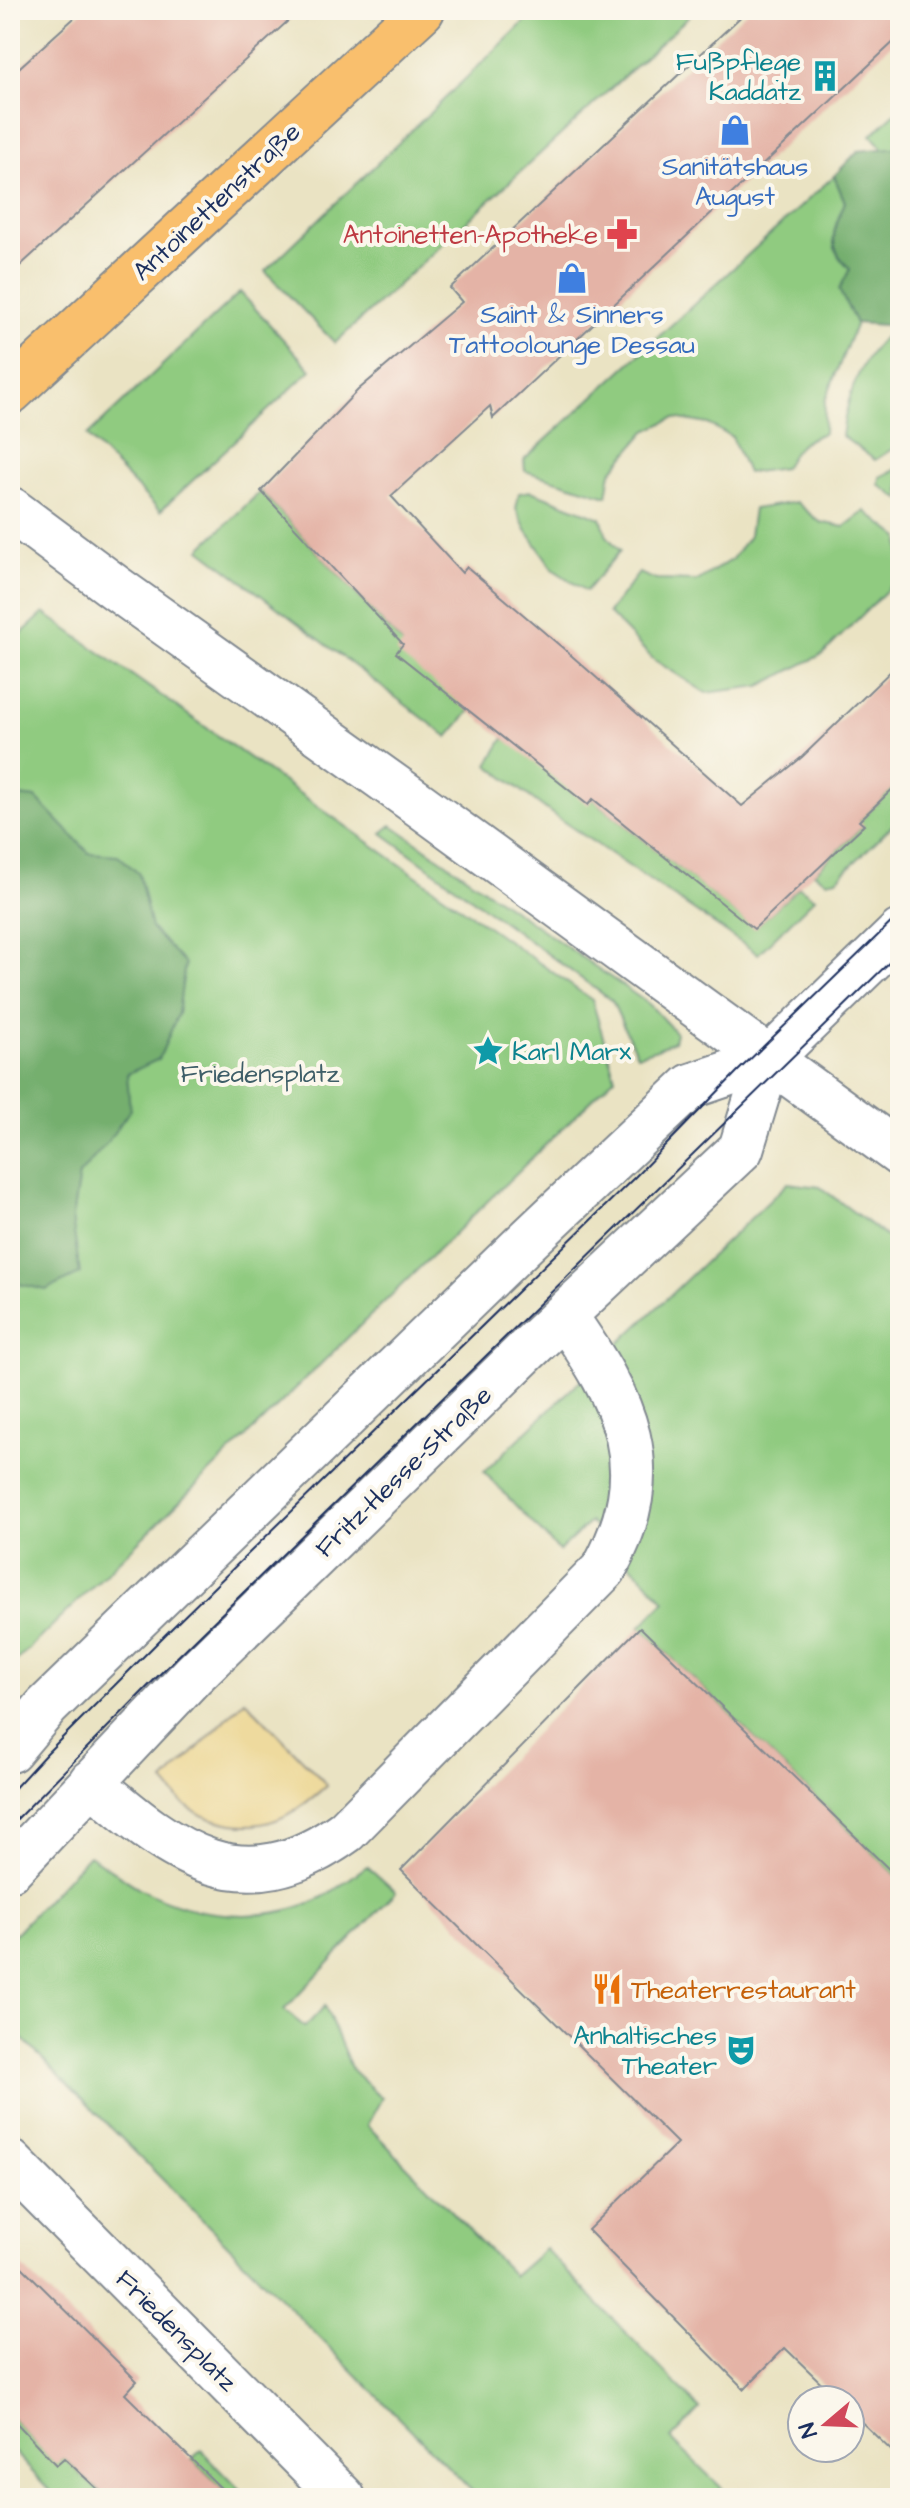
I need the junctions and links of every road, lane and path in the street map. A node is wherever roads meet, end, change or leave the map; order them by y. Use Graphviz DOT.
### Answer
graph roads {
  1 [pos="422,10"];
  2 [pos="10,392"];
  3 [pos="10,509"];
  4 [pos="900,932"];
  5 [pos="768,1060"];
  6 [pos="900,1154"];
  7 [pos="564,1315"];
  8 [pos="10,1750"];
  9 [pos="91,1782"];
  10 [pos="10,1869"];
  11 [pos="10,2162"];
  12 [pos="343,2498"];
  1 -- 2 [label="main road, Antoinettenstraße"];
  3 -- 5 [label="street"];
  4 -- 5 [label="street, Fritz-Hesse-Straße"];
  5 -- 6 [label="street"];
  5 -- 7 [label="street, Fritz-Hesse-Straße"];
  5 -- 8 [label="street, Fritz-Hesse-Straße"];
  7 -- 9 [label="street, Fritz-Hesse-Straße"];
  7 -- 9 [label="street"];
  9 -- 10 [label="street, Fritz-Hesse-Straße"];
  11 -- 12 [label="street, Friedensplatz"];
}
